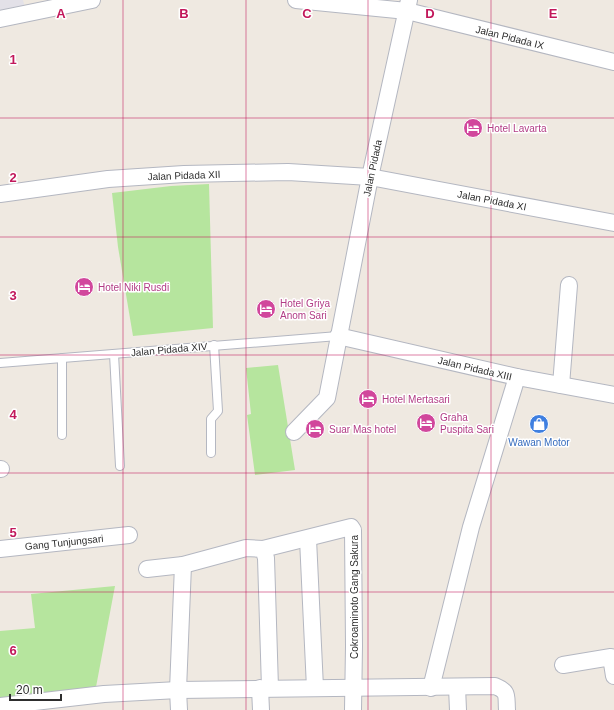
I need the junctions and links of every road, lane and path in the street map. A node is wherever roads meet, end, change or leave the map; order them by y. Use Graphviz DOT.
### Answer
graph roads {
  1 [pos="92,0"];
  2 [pos="296,0"];
  3 [pos="408,6"];
  4 [pos="0,19"];
  5 [pos="614,62"];
  6 [pos="370,177"];
  7 [pos="0,194"];
  8 [pos="614,223"];
  9 [pos="569,285"];
  10 [pos="338,336"];
  11 [pos="214,345"];
  12 [pos="114,354"];
  13 [pos="62,358"];
  14 [pos="0,363"];
  15 [pos="517,377"];
  16 [pos="561,385"];
  17 [pos="614,395"];
  18 [pos="294,432"];
  19 [pos="62,435"];
  20 [pos="211,453"];
  21 [pos="120,466"];
  22 [pos="129,535"];
  23 [pos="308,539"];
  24 [pos="0,549"];
  25 [pos="263,549"];
  26 [pos="183,565"];
  27 [pos="147,569"];
  28 [pos="563,665"];
  29 [pos="614,676"];
  30 [pos="265,688"];
  31 [pos="315,688"];
  32 [pos="353,688"];
  33 [pos="431,688"];
  34 [pos="457,688"];
  35 [pos="178,690"];
  36 [pos="0,706"];
  37 [pos="17,707"];
  38 [pos="179,710"];
  39 [pos="261,710"];
  40 [pos="353,710"];
  41 [pos="458,710"];
  42 [pos="507,710"];
  1 -- 4 [label="street"];
  2 -- 3 [label="street, Jalan Pidada IX"];
  3 -- 5 [label="street, Jalan Pidada IX"];
  3 -- 6 [label="street, Jalan Pidada"];
  6 -- 7 [label="street, Jalan Pidada XII"];
  6 -- 8 [label="street, Jalan Pidada XI"];
  6 -- 10 [label="street, Jalan Pidada"];
  9 -- 16 [label="street"];
  10 -- 11 [label="lane, Jalan Pidada XIV"];
  10 -- 15 [label="street, Jalan Pidada XIII"];
  10 -- 18 [label="street, Jalan Pidada"];
  11 -- 12 [label="lane, Jalan Pidada XIV"];
  11 -- 20 [label="lane"];
  12 -- 13 [label="lane, Jalan Pidada XIV"];
  12 -- 21 [label="lane"];
  13 -- 14 [label="lane, Jalan Pidada XIV"];
  13 -- 19 [label="lane"];
  15 -- 16 [label="street, Jalan Pidada XIII"];
  15 -- 33 [label="street"];
  16 -- 17 [label="street, Jalan Pidada XIII"];
  22 -- 24 [label="street, Gang Tunjungsari"];
  23 -- 25 [label="street, Cokroaminoto Gang Sakura"];
  23 -- 31 [label="street"];
  23 -- 32 [label="street, Cokroaminoto Gang Sakura"];
  25 -- 26 [label="street, Cokroaminoto Gang Sakura"];
  25 -- 30 [label="street"];
  26 -- 27 [label="street, Cokroaminoto Gang Sakura"];
  26 -- 35 [label="street"];
  28 -- 29 [label="street"];
  30 -- 31 [label="street"];
  30 -- 35 [label="street"];
  30 -- 39 [label="street"];
  31 -- 32 [label="street"];
  32 -- 33 [label="street"];
  32 -- 40 [label="street, Cokroaminoto Gang Sakura"];
  33 -- 34 [label="street"];
  34 -- 41 [label="street"];
  34 -- 42 [label="street"];
  35 -- 37 [label="street"];
  35 -- 38 [label="street"];
  36 -- 37 [label="street"];
}
